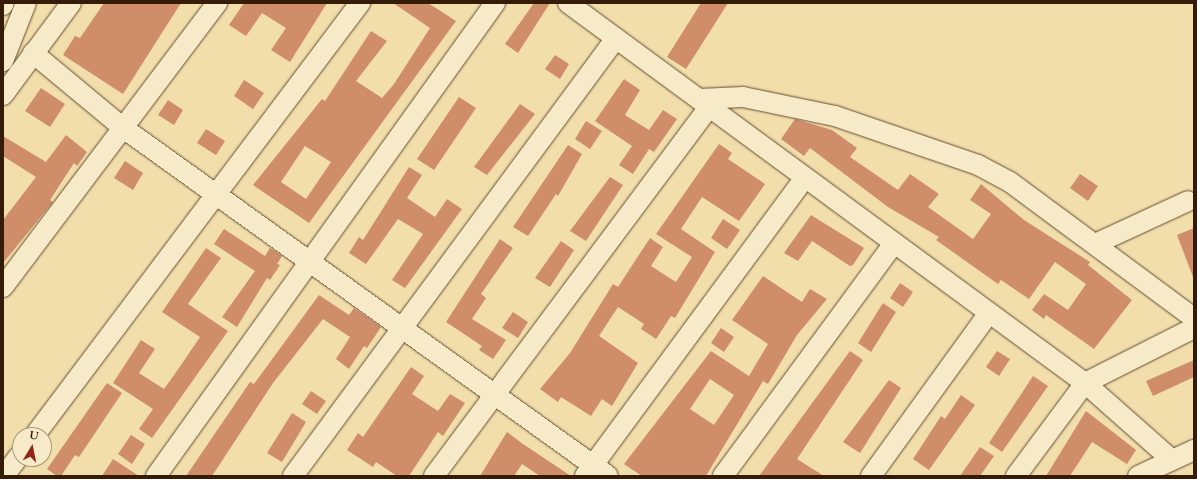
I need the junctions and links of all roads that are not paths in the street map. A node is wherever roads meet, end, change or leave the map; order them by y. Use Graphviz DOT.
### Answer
graph roads {
  1 [pos="26,3"];
  2 [pos="71,3"];
  3 [pos="217,3"];
  4 [pos="360,3"];
  5 [pos="495,3"];
  6 [pos="568,3"];
  7 [pos="616,38"];
  8 [pos="33,53"];
  9 [pos="3,61"];
  10 [pos="3,95"];
  11 [pos="704,103"];
  12 [pos="122,127"];
  13 [pos="805,178"];
  14 [pos="218,195"];
  15 [pos="1188,201"];
  16 [pos="894,243"];
  17 [pos="1095,244"];
  18 [pos="311,262"];
  19 [pos="3,287"];
  20 [pos="989,313"];
  21 [pos="1194,318"];
  22 [pos="403,328"];
  23 [pos="1194,328"];
  24 [pos="1086,383"];
  25 [pos="496,395"];
  26 [pos="41,427"];
  27 [pos="1194,450"];
  28 [pos="1172,460"];
  29 [pos="12,465"];
  30 [pos="595,472"];
  31 [pos="4,476"];
  32 [pos="156,476"];
  33 [pos="293,476"];
  34 [pos="434,476"];
  35 [pos="723,476"];
  36 [pos="871,476"];
  37 [pos="1016,476"];
  38 [pos="1138,476"];
  1 -- 9 [label="street"];
  2 -- 8 [label="street"];
  3 -- 12 [label="street"];
  4 -- 14 [label="street"];
  5 -- 18 [label="street"];
  6 -- 7 [label="street"];
  7 -- 11 [label="street"];
  7 -- 22 [label="street"];
  8 -- 10 [label="street"];
  8 -- 12 [label="street"];
  11 -- 13 [label="street"];
  11 -- 17 [label="street"];
  11 -- 25 [label="street"];
  12 -- 14 [label="street"];
  12 -- 19 [label="street"];
  13 -- 16 [label="street"];
  13 -- 30 [label="street"];
  14 -- 18 [label="street"];
  14 -- 26 [label="street"];
  15 -- 17 [label="street"];
  16 -- 20 [label="street"];
  16 -- 35 [label="street"];
  17 -- 21 [label="street"];
  18 -- 22 [label="street"];
  18 -- 32 [label="street"];
  20 -- 24 [label="street"];
  20 -- 36 [label="street"];
  22 -- 25 [label="street"];
  22 -- 33 [label="street"];
  23 -- 24 [label="street"];
  24 -- 28 [label="street"];
  24 -- 37 [label="street"];
  25 -- 30 [label="street"];
  25 -- 34 [label="street"];
  27 -- 28 [label="street"];
  28 -- 38 [label="street"];
  29 -- 31 [label="street"];
}
